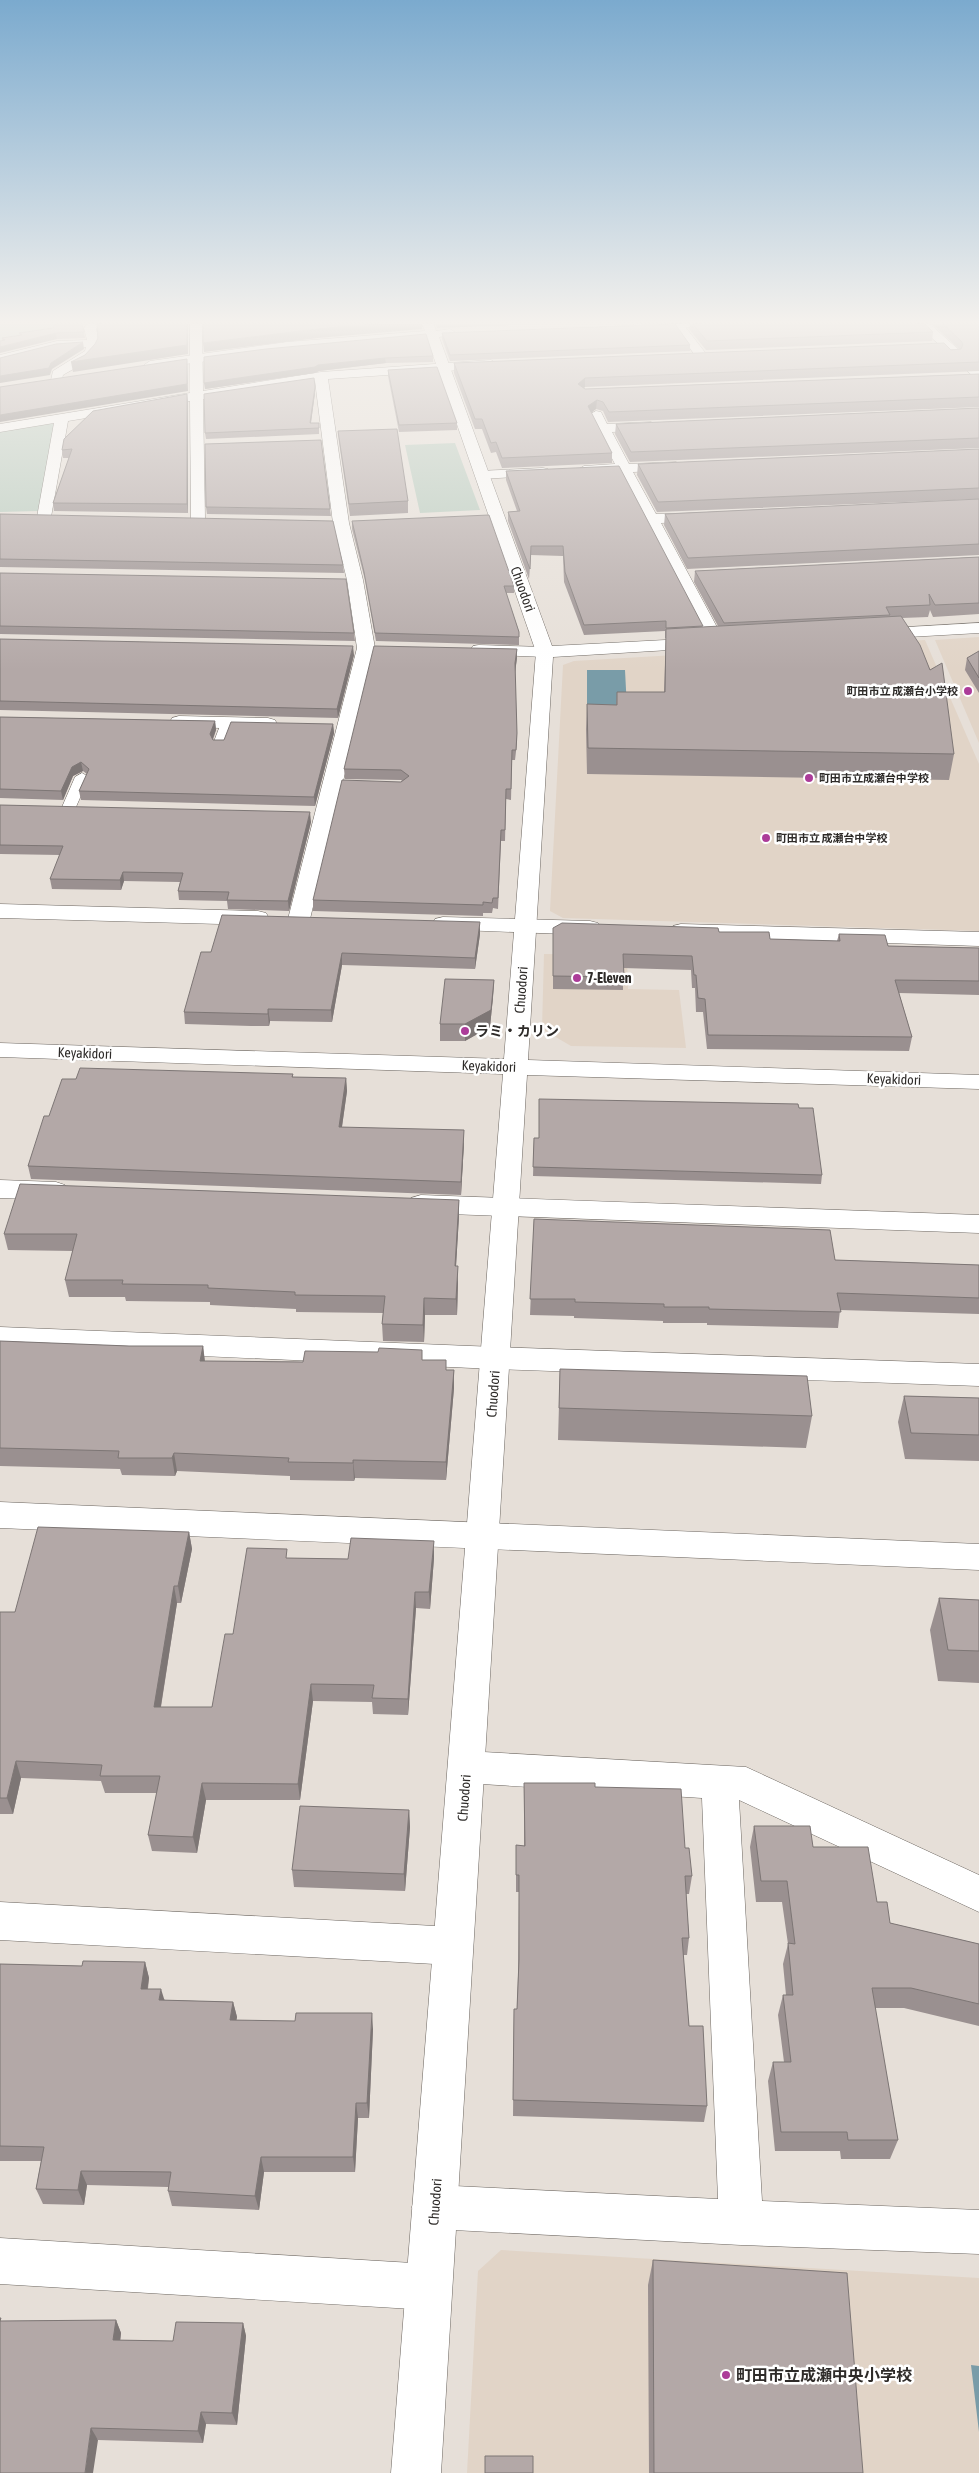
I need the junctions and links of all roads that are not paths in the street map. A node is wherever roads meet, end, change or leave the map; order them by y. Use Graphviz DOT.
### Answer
graph roads {
  1 [pos="58,439"];
  2 [pos="202,439"];
  3 [pos="469,439"];
  4 [pos="609,439"];
  5 [pos="330,440"];
  6 [pos="311,441"];
  7 [pos="693,465"];
  8 [pos="624,468"];
  9 [pos="482,475"];
  10 [pos="26,516"];
  11 [pos="712,516"];
  12 [pos="44,517"];
  13 [pos="63,517"];
  14 [pos="178,519"];
  15 [pos="198,519"];
  16 [pos="652,519"];
  17 [pos="217,520"];
  18 [pos="322,522"];
  19 [pos="361,522"];
  20 [pos="341,523"];
  21 [pos="702,575"];
  22 [pos="682,576"];
  23 [pos="335,580"];
  24 [pos="355,580"];
  25 [pos="979,628"];
  26 [pos="853,635"];
  27 [pos="736,641"];
  28 [pos="716,642"];
  29 [pos="346,648"];
  30 [pos="366,648"];
  31 [pos="386,648"];
  32 [pos="466,650"];
  33 [pos="545,652"];
  34 [pos="158,722"];
  35 [pos="227,723"];
  36 [pos="286,724"];
  37 [pos="326,726"];
  38 [pos="345,726"];
  39 [pos="220,744"];
  40 [pos="82,777"];
  41 [pos="69,807"];
  42 [pos="0,912"];
  43 [pos="427,923"];
  44 [pos="526,926"];
  45 [pos="614,929"];
  46 [pos="664,930"];
  47 [pos="979,939"];
  48 [pos="0,1050"];
  49 [pos="516,1067"];
  50 [pos="979,1082"];
  51 [pos="0,1189"];
  52 [pos="79,1192"];
  53 [pos="396,1203"];
  54 [pos="506,1207"];
  55 [pos="979,1224"];
  56 [pos="0,1337"];
  57 [pos="495,1358"];
  58 [pos="979,1375"];
  59 [pos="0,1514"];
  60 [pos="482,1536"];
  61 [pos="979,1557"];
  62 [pos="466,1767"];
  63 [pos="720,1783"];
  64 [pos="979,1894"];
  65 [pos="0,1921"];
  66 [pos="453,1946"];
  67 [pos="434,2207"];
  68 [pos="741,2223"];
  69 [pos="979,2232"];
  70 [pos="0,2261"];
  71 [pos="429,2287"];
  72 [pos="416,2473"];
  1 -- 12 [label="street"];
  2 -- 15 [label="street"];
  3 -- 9 [label="street, Chuodori"];
  4 -- 8 [label="street"];
  5 -- 6 [label="street"];
  5 -- 20 [label="street"];
  7 -- 8 [label="street"];
  8 -- 9 [label="street"];
  8 -- 16 [label="street"];
  9 -- 33 [label="street, Chuodori"];
  10 -- 12 [label="street"];
  11 -- 16 [label="street"];
  12 -- 13 [label="street"];
  14 -- 15 [label="street"];
  15 -- 17 [label="street"];
  16 -- 22 [label="street"];
  18 -- 20 [label="street"];
  19 -- 20 [label="street"];
  20 -- 24 [label="street"];
  21 -- 22 [label="street"];
  22 -- 28 [label="street"];
  23 -- 24 [label="street"];
  24 -- 30 [label="street"];
  25 -- 26 [label="street"];
  27 -- 28 [label="street"];
  28 -- 33 [label="street"];
  29 -- 30 [label="street"];
  30 -- 31 [label="street"];
  30 -- 38 [label="street"];
  32 -- 33 [label="street"];
  33 -- 44 [label="street, Chuodori"];
  34 -- 35 [label="street"];
  35 -- 36 [label="street"];
  35 -- 39 [label="lane"];
  37 -- 38 [label="street"];
  38 -- 42 [label="street"];
  40 -- 41 [label="lane"];
  43 -- 44 [label="street"];
  44 -- 45 [label="street"];
  44 -- 49 [label="street, Chuodori"];
  46 -- 47 [label="street"];
  48 -- 49 [label="street, Keyakidori"];
  49 -- 50 [label="street, Keyakidori"];
  49 -- 54 [label="street, Chuodori"];
  51 -- 52 [label="street"];
  53 -- 54 [label="street"];
  54 -- 55 [label="street"];
  54 -- 57 [label="street, Chuodori"];
  56 -- 57 [label="street"];
  57 -- 58 [label="street"];
  57 -- 60 [label="street, Chuodori"];
  59 -- 60 [label="street"];
  60 -- 61 [label="street"];
  60 -- 62 [label="street, Chuodori"];
  62 -- 63 [label="street"];
  62 -- 66 [label="street, Chuodori"];
  63 -- 64 [label="street"];
  63 -- 68 [label="street"];
  65 -- 66 [label="street"];
  66 -- 67 [label="street, Chuodori"];
  67 -- 68 [label="street"];
  67 -- 71 [label="street, Chuodori"];
  68 -- 69 [label="street"];
  70 -- 71 [label="street"];
  71 -- 72 [label="street, Chuodori"];
}
